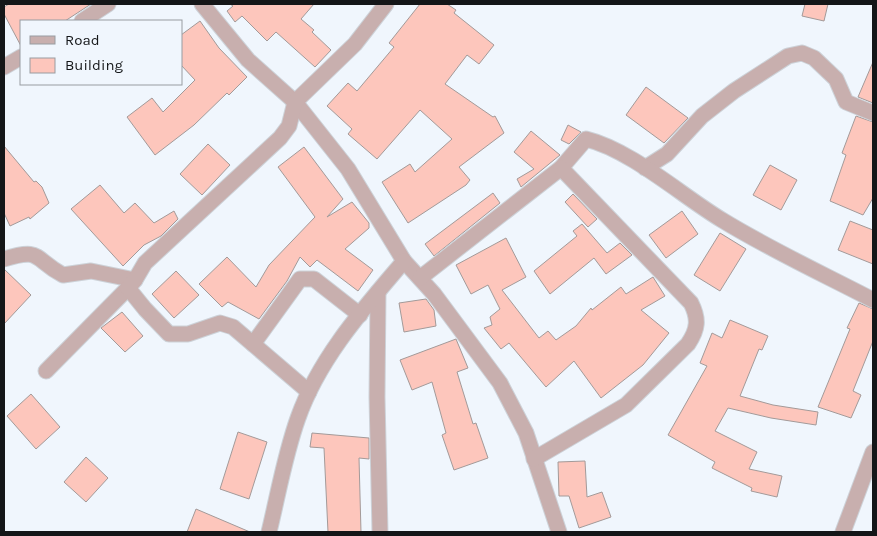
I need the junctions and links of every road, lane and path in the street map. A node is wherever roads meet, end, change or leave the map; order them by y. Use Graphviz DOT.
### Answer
graph roads {
  1 [pos="108,4"];
  2 [pos="202,4"];
  3 [pos="386,4"];
  4 [pos="84,20"];
  5 [pos="20,58"];
  6 [pos="4,67"];
  7 [pos="294,102"];
  8 [pos="873,113"];
  9 [pos="561,168"];
  10 [pos="645,168"];
  11 [pos="4,259"];
  12 [pos="404,260"];
  13 [pos="420,278"];
  14 [pos="132,284"];
  15 [pos="378,292"];
  16 [pos="873,300"];
  17 [pos="360,315"];
  18 [pos="253,344"];
  19 [pos="46,371"];
  20 [pos="310,392"];
  21 [pos="873,452"];
  22 [pos="534,459"];
  23 [pos="269,532"];
  24 [pos="380,532"];
  25 [pos="559,532"];
  26 [pos="843,532"];
  1 -- 4 [label="street"];
  2 -- 7 [label="street"];
  3 -- 7 [label="street"];
  5 -- 6 [label="street"];
  7 -- 12 [label="street"];
  7 -- 14 [label="street"];
  8 -- 10 [label="street"];
  9 -- 10 [label="street"];
  9 -- 13 [label="street"];
  9 -- 22 [label="street"];
  10 -- 16 [label="street"];
  11 -- 14 [label="street"];
  12 -- 13 [label="street"];
  12 -- 15 [label="street"];
  13 -- 22 [label="street"];
  14 -- 18 [label="street"];
  14 -- 19 [label="street"];
  15 -- 17 [label="street"];
  15 -- 24 [label="street"];
  17 -- 18 [label="street"];
  17 -- 20 [label="street"];
  18 -- 20 [label="street"];
  20 -- 23 [label="street"];
  21 -- 26 [label="street"];
  22 -- 25 [label="street"];
}
